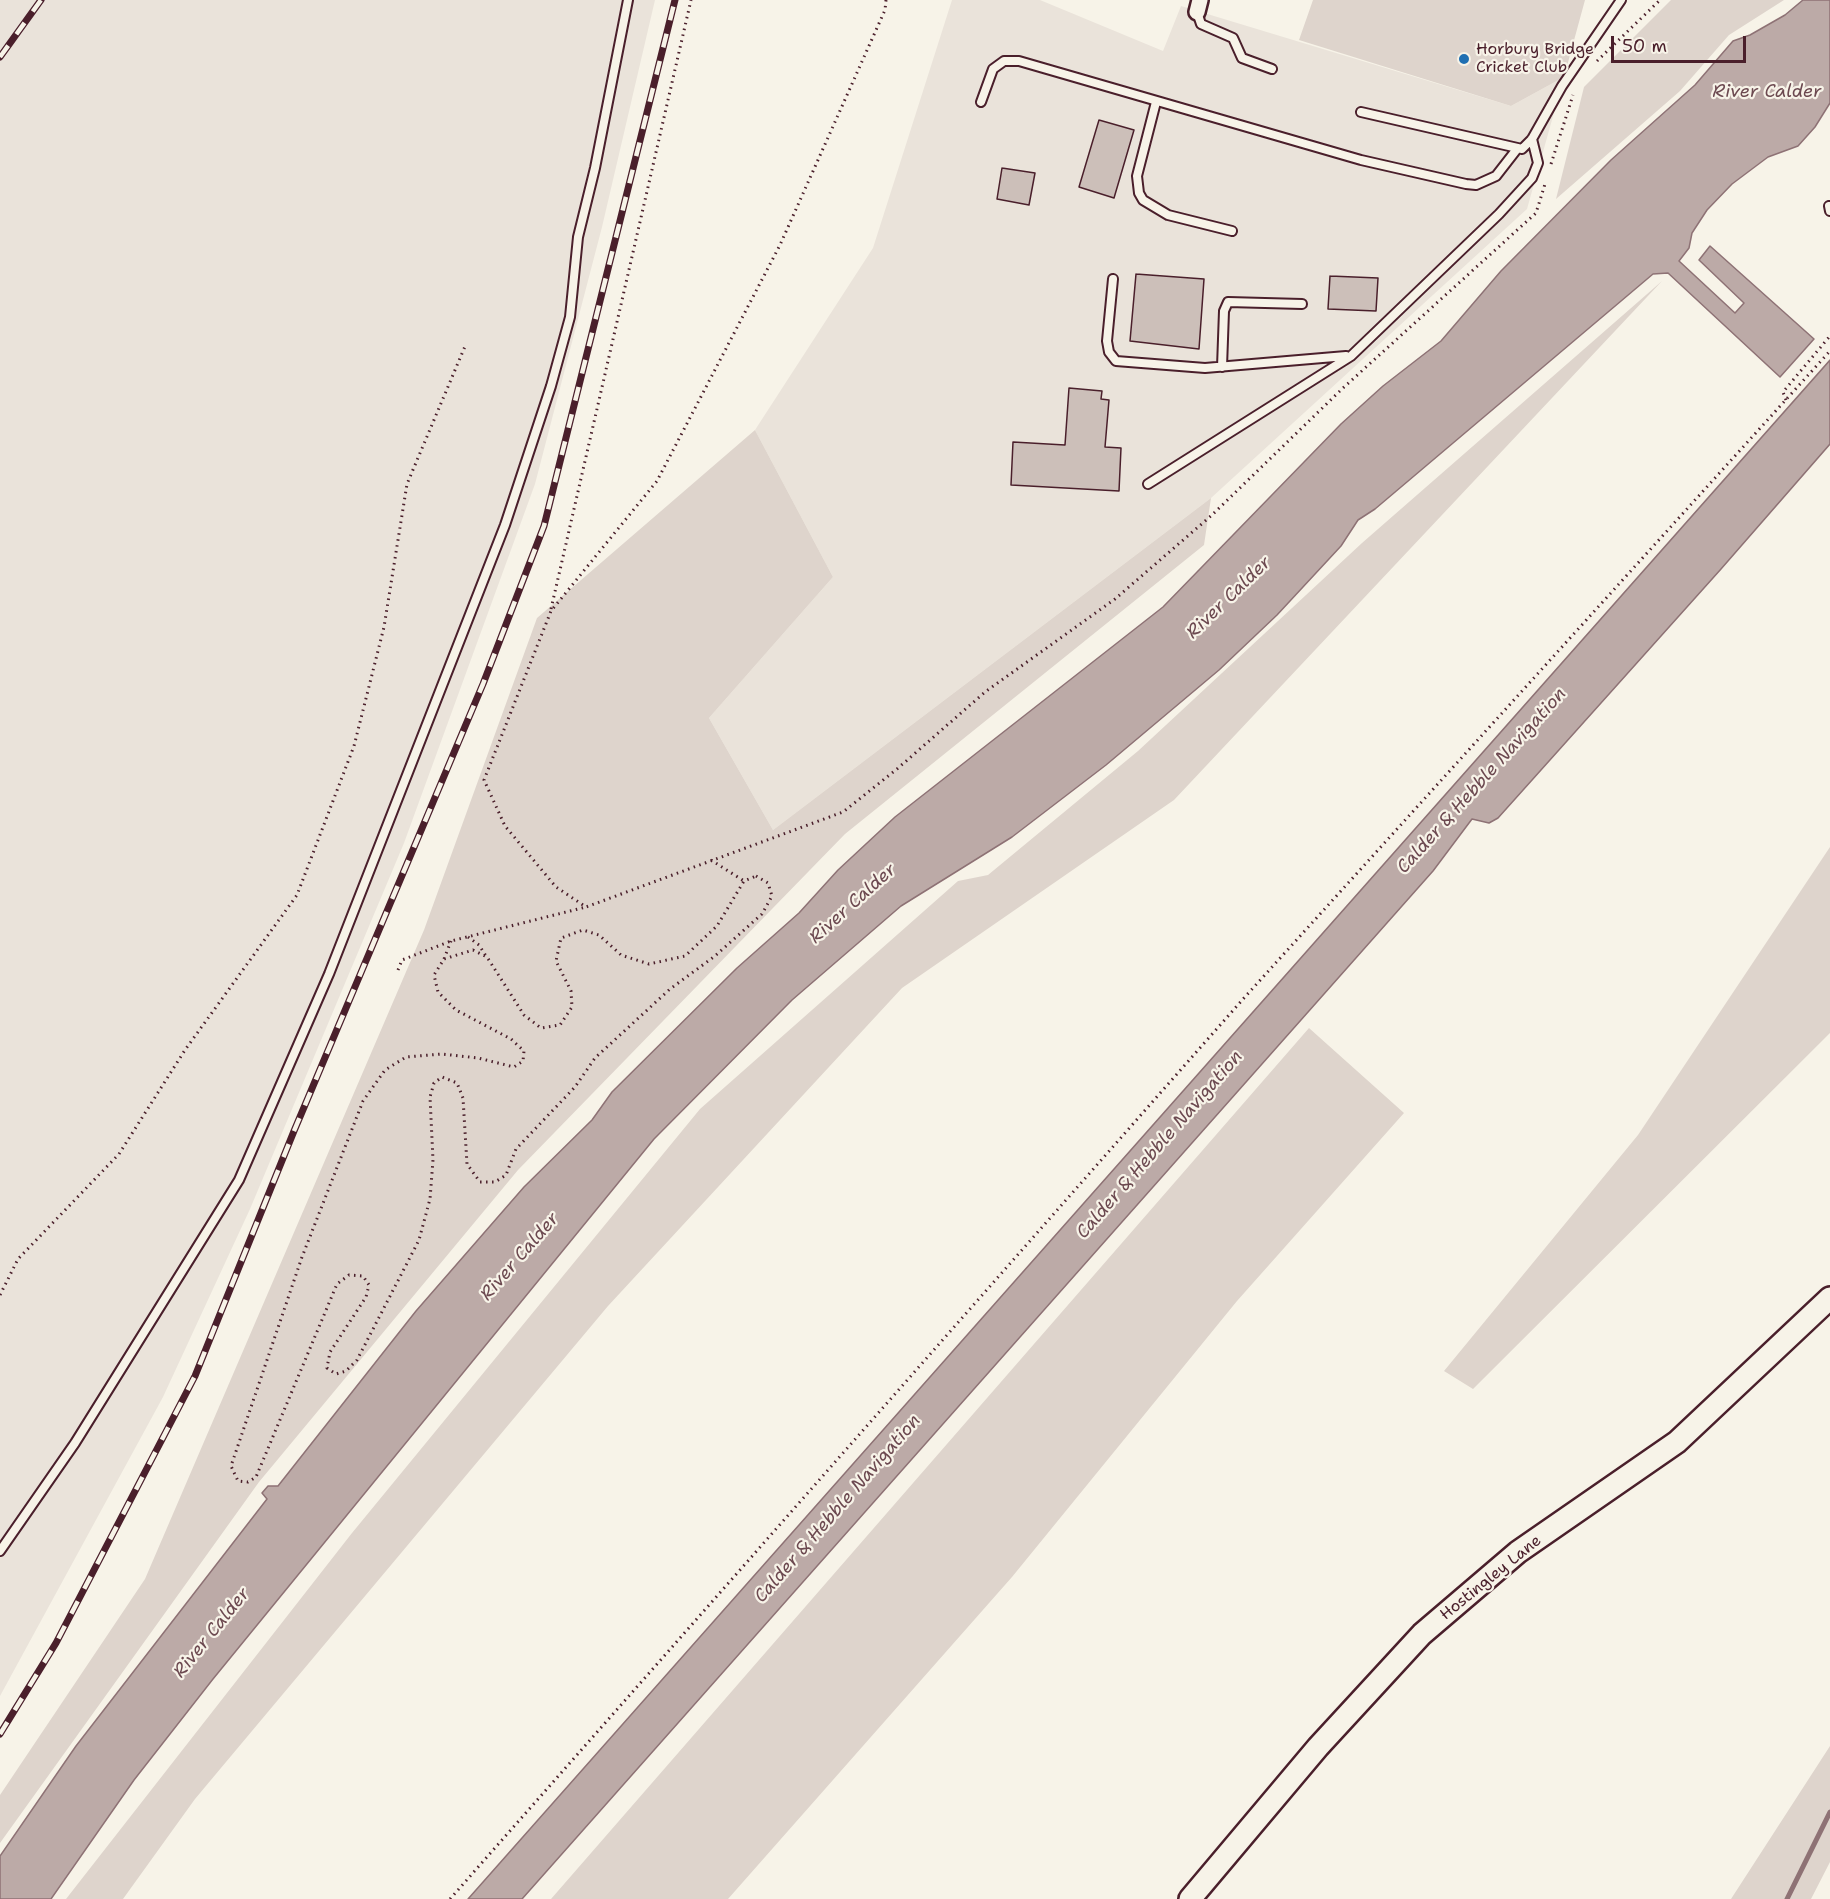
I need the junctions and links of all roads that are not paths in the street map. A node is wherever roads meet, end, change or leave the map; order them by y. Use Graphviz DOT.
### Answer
graph roads {
  1 [pos="628,0"];
  2 [pos="1621,0"];
  3 [pos="1199,6"];
  4 [pos="1272,69"];
  5 [pos="981,102"];
  6 [pos="1156,102"];
  7 [pos="1361,112"];
  8 [pos="1532,139"];
  9 [pos="1518,149"];
  10 [pos="1232,231"];
  11 [pos="1113,279"];
  12 [pos="1302,304"];
  13 [pos="1350,356"];
  14 [pos="1222,367"];
  15 [pos="1148,484"];
  16 [pos="1830,1298"];
  17 [pos="0,1551"];
  18 [pos="1190,1899"];
  1 -- 17 [label="lane"];
  2 -- 8 [label="lane"];
  3 -- 4 [label="lane"];
  5 -- 6 [label="lane"];
  6 -- 9 [label="lane"];
  6 -- 10 [label="lane"];
  7 -- 9 [label="lane"];
  8 -- 9 [label="lane"];
  8 -- 13 [label="lane"];
  11 -- 14 [label="lane"];
  12 -- 14 [label="lane"];
  13 -- 14 [label="lane"];
  13 -- 15 [label="lane"];
  16 -- 18 [label="main road, Hostingley Lane"];
}
